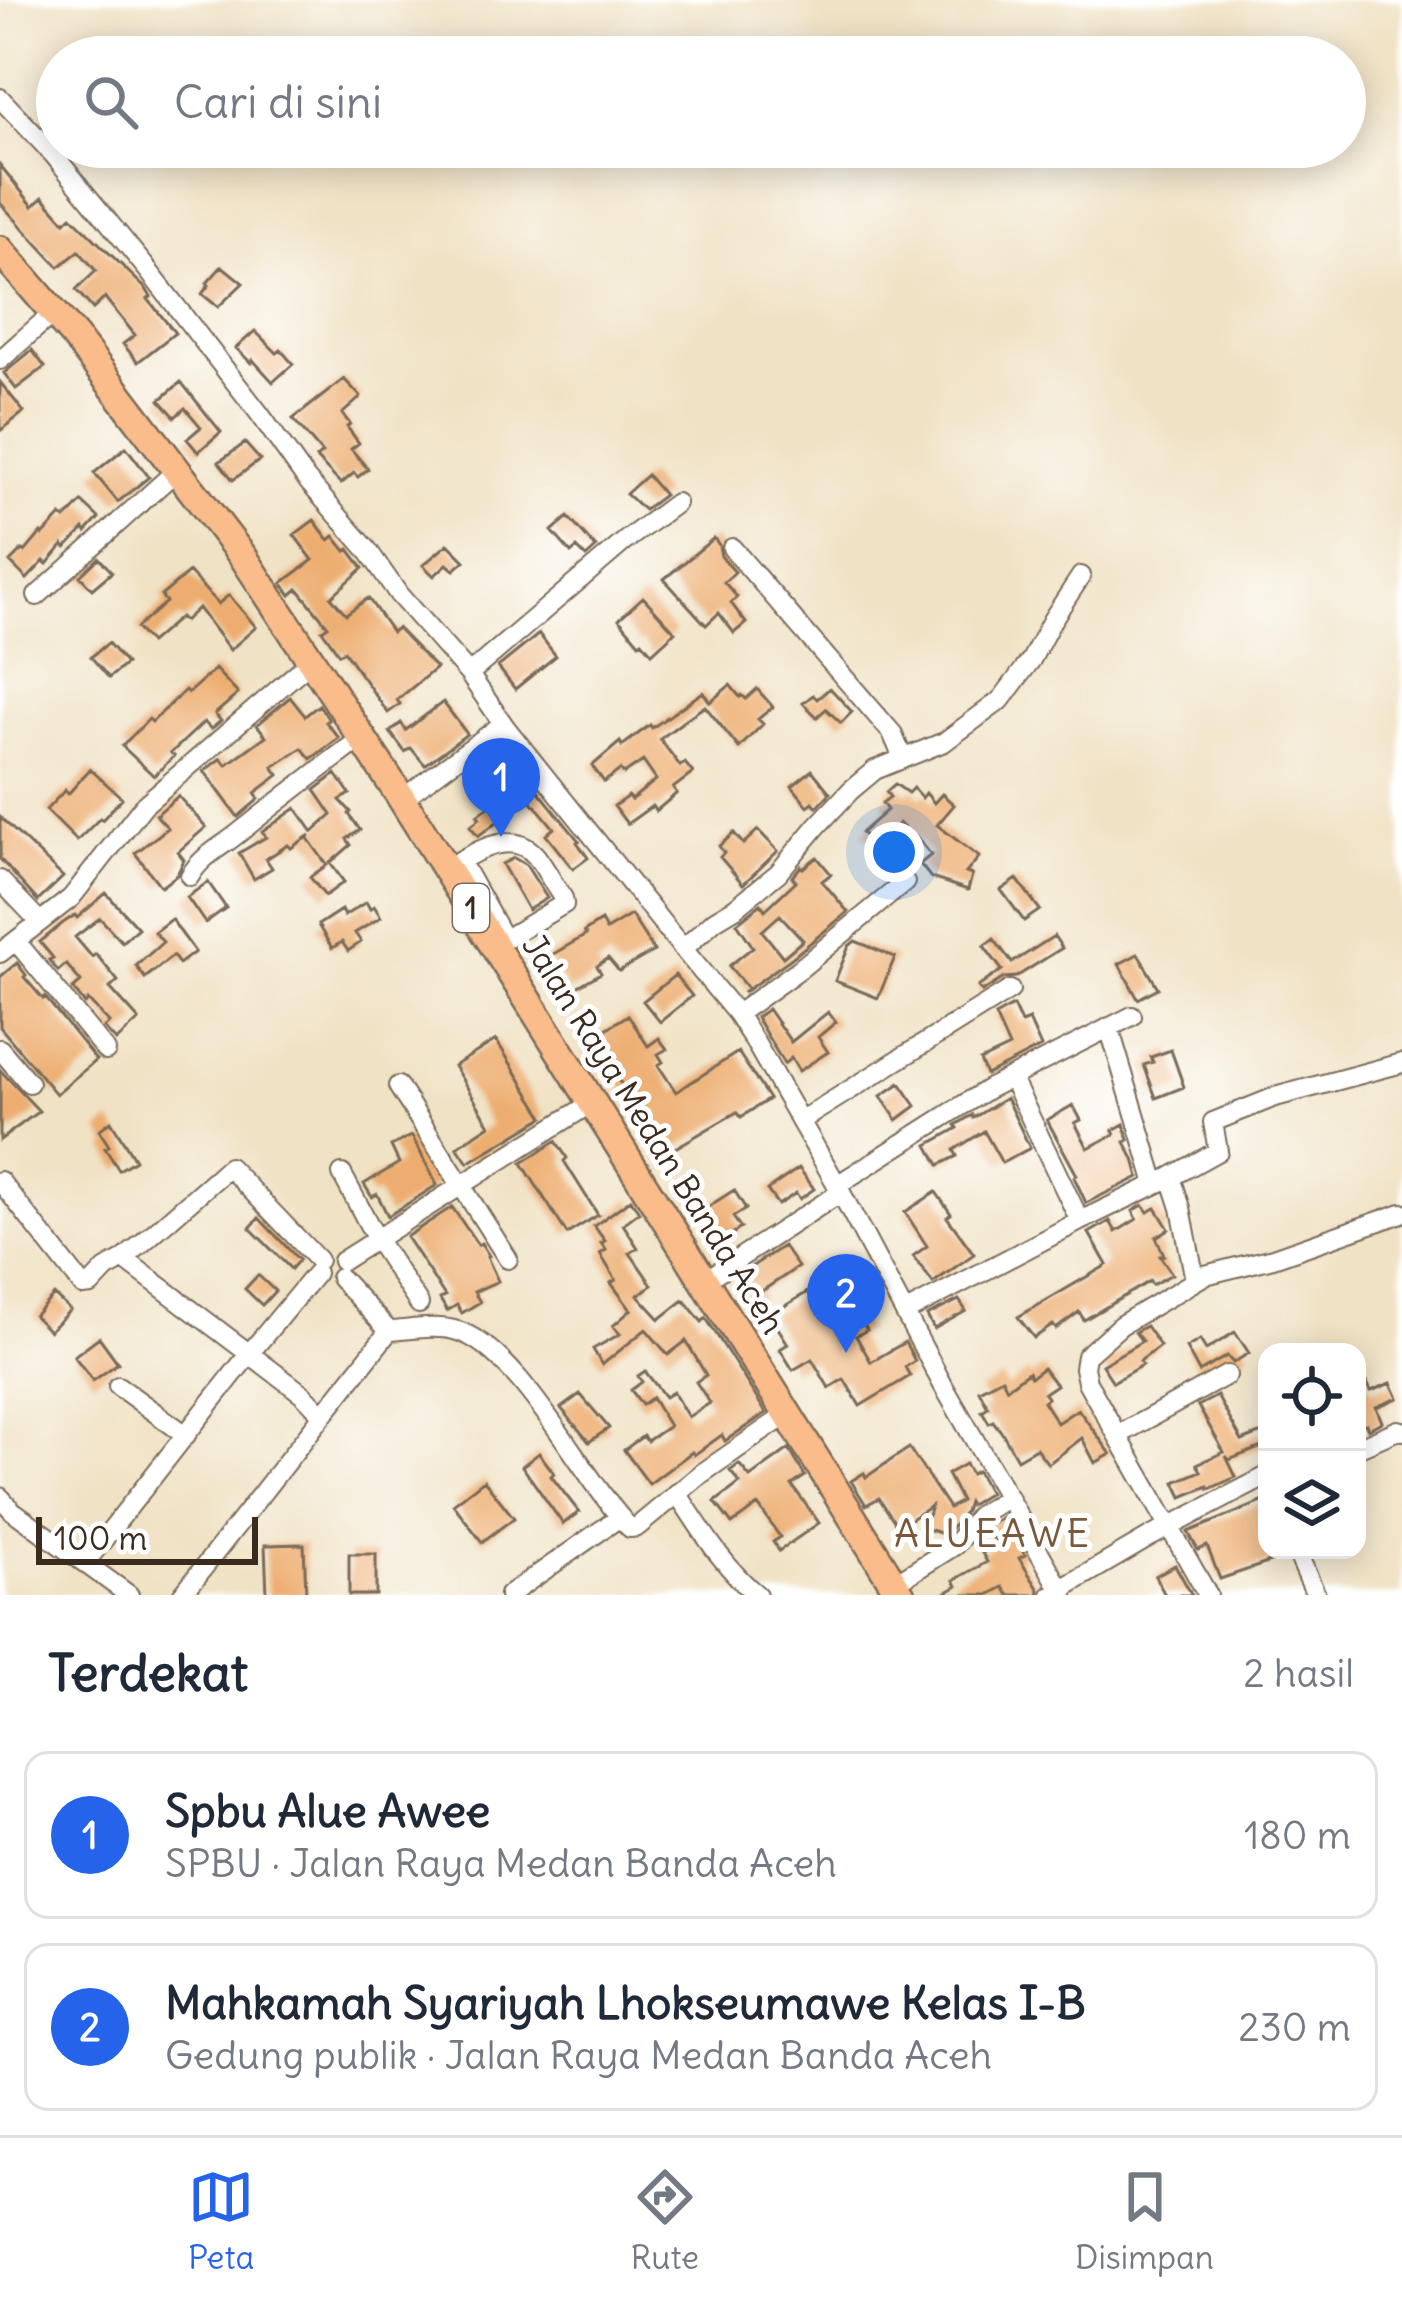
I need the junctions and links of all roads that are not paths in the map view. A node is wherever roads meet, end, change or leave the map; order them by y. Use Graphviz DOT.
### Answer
graph roads {
  1 [pos="0,98"];
  2 [pos="36,138"];
  3 [pos="63,168"];
  4 [pos="0,250"];
  5 [pos="53,313"];
  6 [pos="0,360"];
  7 [pos="177,470"];
  8 [pos="676,503"];
  9 [pos="732,548"];
  10 [pos="1081,576"];
  11 [pos="37,596"];
  12 [pos="312,660"];
  13 [pos="469,674"];
  14 [pos="503,724"];
  15 [pos="362,737"];
  16 [pos="903,758"];
  17 [pos="402,799"];
  18 [pos="453,865"];
  19 [pos="190,876"];
  20 [pos="0,880"];
  21 [pos="905,883"];
  22 [pos="40,922"];
  23 [pos="16,940"];
  24 [pos="682,950"];
  25 [pos="0,953"];
  26 [pos="1010,990"];
  27 [pos="736,1014"];
  28 [pos="1132,1016"];
  29 [pos="1109,1028"];
  30 [pos="0,1049"];
  31 [pos="106,1051"];
  32 [pos="1402,1063"];
  33 [pos="1011,1077"];
  34 [pos="29,1083"];
  35 [pos="398,1087"];
  36 [pos="593,1102"];
  37 [pos="800,1121"];
  38 [pos="342,1174"];
  39 [pos="0,1181"];
  40 [pos="1163,1181"];
  41 [pos="462,1186"];
  42 [pos="839,1188"];
  43 [pos="1402,1213"];
  44 [pos="1079,1221"];
  45 [pos="376,1240"];
  46 [pos="124,1259"];
  47 [pos="508,1259"];
  48 [pos="317,1267"];
  49 [pos="341,1269"];
  50 [pos="1196,1280"];
  51 [pos="704,1281"];
  52 [pos="419,1304"];
  53 [pos="906,1312"];
  54 [pos="389,1330"];
  55 [pos="249,1354"];
  56 [pos="1227,1375"];
  57 [pos="118,1386"];
  58 [pos="322,1414"];
  59 [pos="789,1414"];
  60 [pos="1402,1432"];
  61 [pos="186,1435"];
  62 [pos="1118,1435"];
  63 [pos="1366,1444"];
  64 [pos="1258,1482"];
  65 [pos="676,1493"];
  66 [pos="0,1497"];
  67 [pos="1009,1497"];
  68 [pos="620,1516"];
  69 [pos="1169,1527"];
  70 [pos="1300,1559"];
  71 [pos="85,1563"];
  72 [pos="898,1590"];
  73 [pos="1059,1593"];
  74 [pos="128,1595"];
  75 [pos="182,1595"];
  76 [pos="508,1595"];
  77 [pos="758,1595"];
  78 [pos="1208,1595"];
  79 [pos="1316,1595"];
  1 -- 2 [label="street"];
  3 -- 13 [label="street"];
  4 -- 5 [label="highway, Jalan Raya Medan Banda Aceh / 1"];
  5 -- 6 [label="street"];
  5 -- 7 [label="highway, Jalan Raya Medan Banda Aceh / 1"];
  7 -- 11 [label="street"];
  7 -- 12 [label="highway, Jalan Raya Medan Banda Aceh / 1"];
  8 -- 13 [label="street"];
  9 -- 16 [label="street"];
  10 -- 16 [label="street"];
  12 -- 15 [label="highway, Jalan Raya Medan Banda Aceh / 1"];
  12 -- 22 [label="street"];
  13 -- 14 [label="street"];
  14 -- 17 [label="street"];
  14 -- 24 [label="street"];
  15 -- 17 [label="highway, Jalan Raya Medan Banda Aceh / 1"];
  15 -- 19 [label="street"];
  16 -- 24 [label="street"];
  17 -- 18 [label="highway, Jalan Raya Medan Banda Aceh / 1"];
  18 -- 18 [label="street"];
  18 -- 36 [label="highway, Jalan Raya Medan Banda Aceh / 1"];
  20 -- 22 [label="street"];
  21 -- 27 [label="street"];
  22 -- 23 [label="street"];
  23 -- 25 [label="street"];
  23 -- 31 [label="street"];
  24 -- 27 [label="street"];
  26 -- 37 [label="street"];
  27 -- 37 [label="street"];
  28 -- 29 [label="street"];
  29 -- 33 [label="street"];
  29 -- 40 [label="street"];
  30 -- 34 [label="street"];
  32 -- 40 [label="street"];
  33 -- 42 [label="street"];
  33 -- 44 [label="street"];
  35 -- 41 [label="street"];
  36 -- 41 [label="street"];
  36 -- 51 [label="highway, Jalan Raya Medan Banda Aceh / 1"];
  37 -- 42 [label="street"];
  38 -- 45 [label="street"];
  39 -- 46 [label="street"];
  40 -- 44 [label="street"];
  40 -- 50 [label="street"];
  41 -- 45 [label="street"];
  41 -- 47 [label="street"];
  42 -- 51 [label="street"];
  42 -- 53 [label="street"];
  43 -- 50 [label="street"];
  44 -- 53 [label="street"];
  45 -- 49 [label="street"];
  45 -- 52 [label="street"];
  46 -- 48 [label="street"];
  46 -- 55 [label="street"];
  48 -- 49 [label="street"];
  48 -- 55 [label="street"];
  49 -- 54 [label="street"];
  50 -- 62 [label="street"];
  51 -- 59 [label="highway, Jalan Raya Medan Banda Aceh / 1"];
  53 -- 67 [label="street"];
  54 -- 58 [label="street"];
  54 -- 68 [label="street"];
  55 -- 58 [label="street"];
  55 -- 61 [label="street"];
  56 -- 62 [label="street"];
  57 -- 61 [label="street"];
  58 -- 75 [label="street"];
  59 -- 65 [label="street"];
  59 -- 72 [label="highway, Jalan Raya Medan Banda Aceh / 1"];
  60 -- 63 [label="street"];
  61 -- 71 [label="street"];
  62 -- 69 [label="street"];
  64 -- 69 [label="street"];
  65 -- 68 [label="street"];
  65 -- 77 [label="street"];
  66 -- 71 [label="street"];
  67 -- 72 [label="street"];
  67 -- 73 [label="street"];
  68 -- 76 [label="street"];
  69 -- 73 [label="street"];
  69 -- 78 [label="street"];
  70 -- 79 [label="street"];
  71 -- 74 [label="street"];
}
